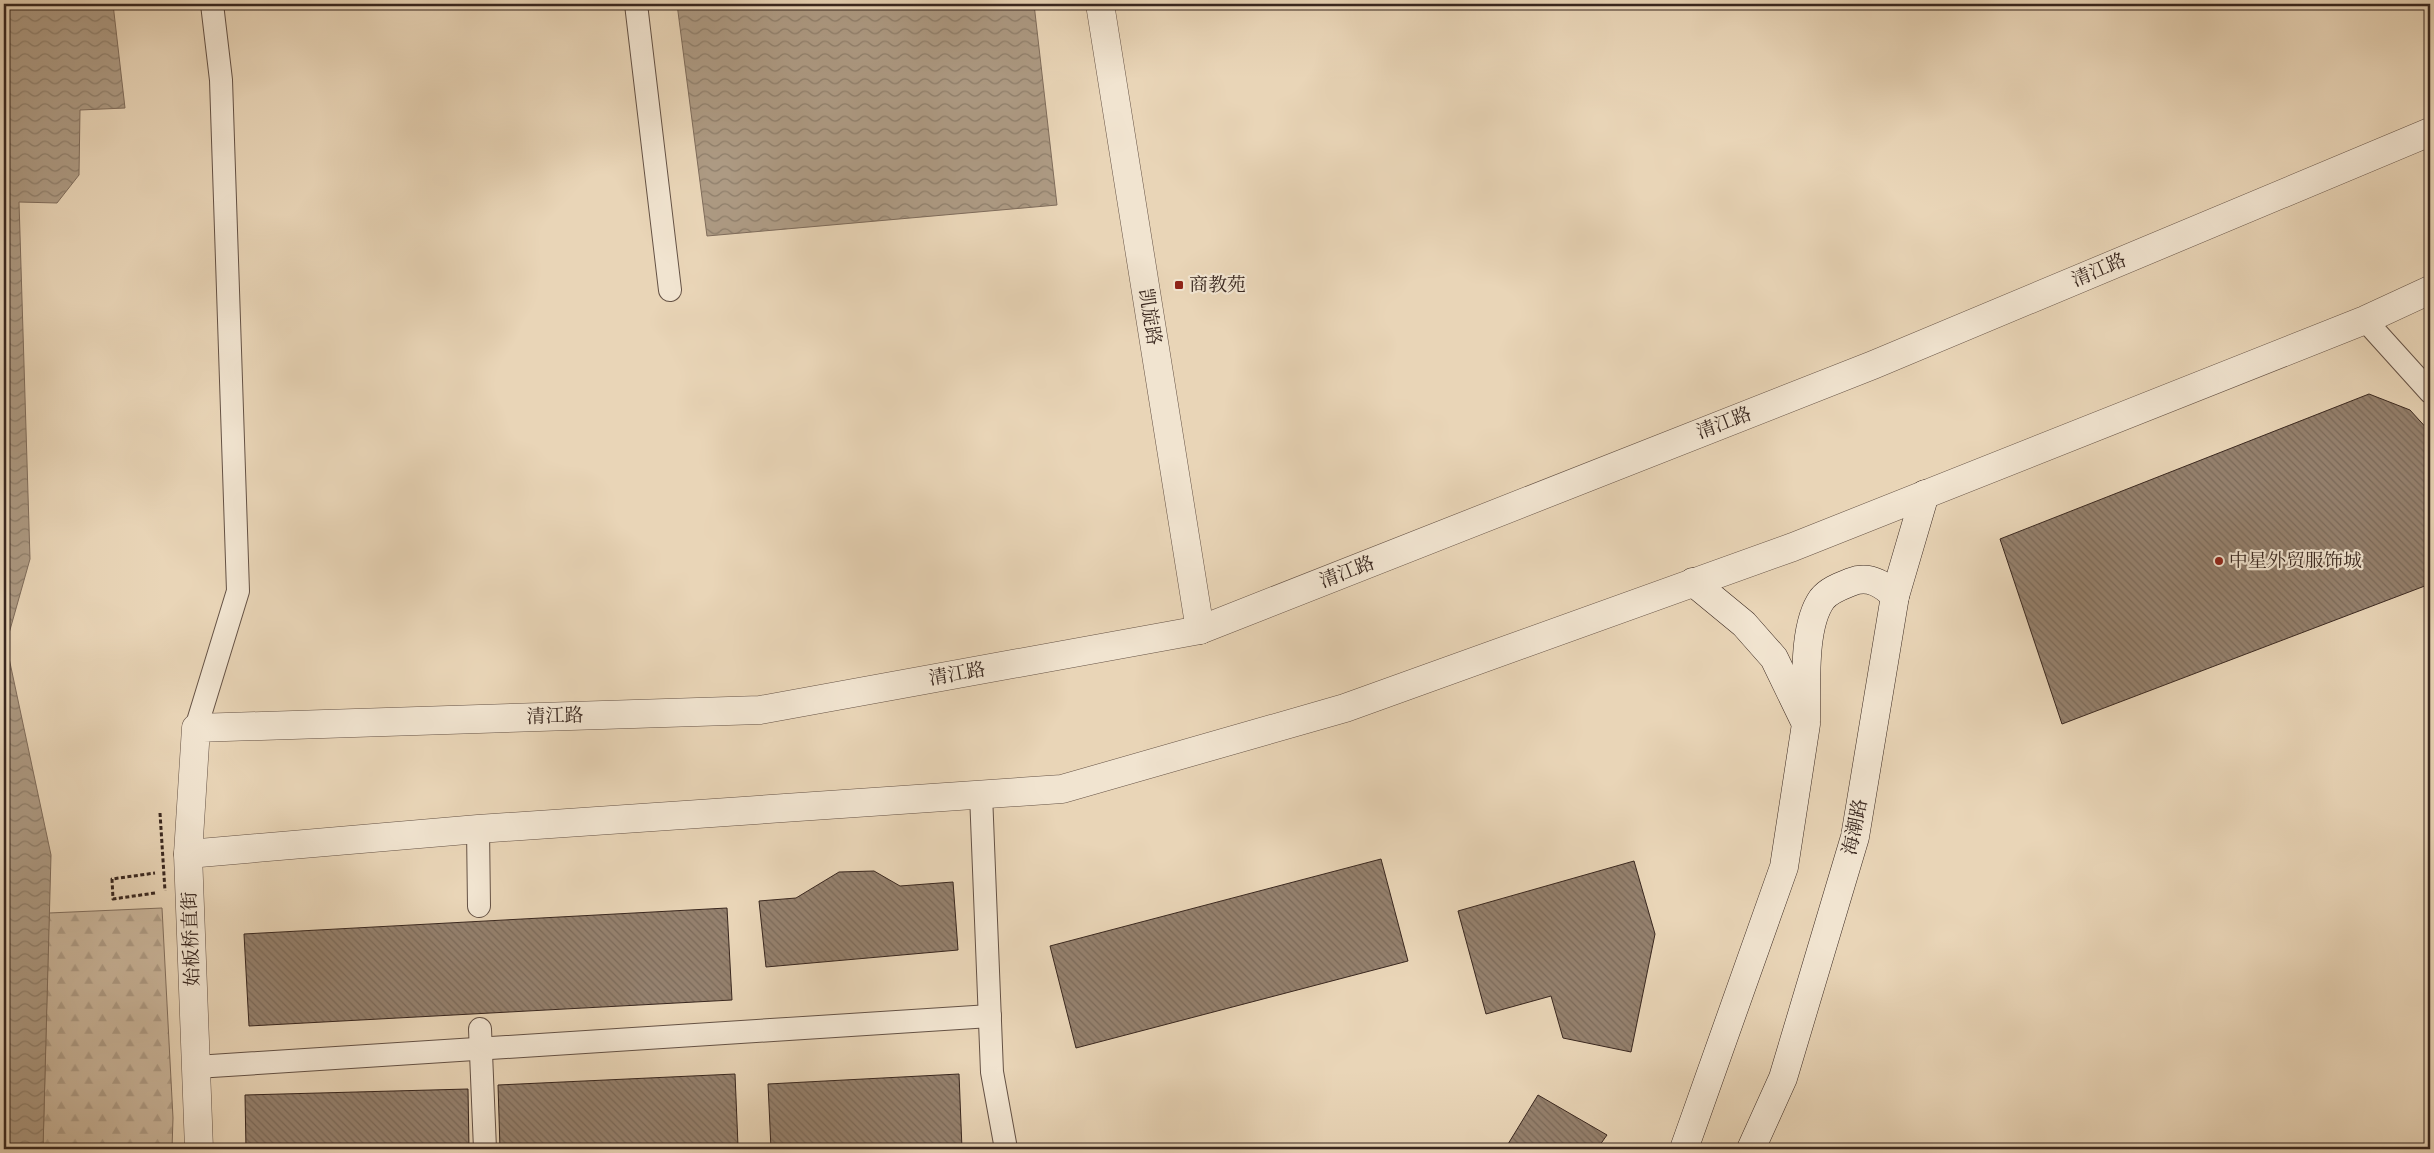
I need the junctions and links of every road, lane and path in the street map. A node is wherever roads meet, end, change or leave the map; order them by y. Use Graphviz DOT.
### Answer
graph roads {
  1 [pos="212,4"];
  2 [pos="636,4"];
  3 [pos="1100,4"];
  4 [pos="2430,132"];
  5 [pos="670,290"];
  6 [pos="2430,290"];
  7 [pos="2365,320"];
  8 [pos="2430,392"];
  9 [pos="1925,494"];
  10 [pos="1693,582"];
  11 [pos="1895,596"];
  12 [pos="1200,630"];
  13 [pos="1806,724"];
  14 [pos="196,728"];
  15 [pos="981,794"];
  16 [pos="160,813"];
  17 [pos="478,829"];
  18 [pos="180,863"];
  19 [pos="479,906"];
  20 [pos="990,1016"];
  21 [pos="480,1040"];
  22 [pos="196,1067"];
  23 [pos="199,1149"];
  24 [pos="485,1149"];
  25 [pos="1006,1149"];
  26 [pos="1684,1149"];
  27 [pos="1751,1149"];
  1 -- 14 [label="lane"];
  2 -- 5 [label="lane"];
  3 -- 12 [label="street, 凯旋路"];
  4 -- 12 [label="street, 清江路"];
  6 -- 7 [label="street"];
  7 -- 8 [label="lane"];
  7 -- 9 [label="street"];
  9 -- 10 [label="street"];
  9 -- 11 [label="street, 海潮路"];
  10 -- 13 [label="street"];
  10 -- 15 [label="street"];
  11 -- 13 [label="street"];
  11 -- 27 [label="street, 海潮路"];
  12 -- 14 [label="street, 清江路"];
  13 -- 26 [label="street"];
  14 -- 18 [label="street, 始板桥直街"];
  15 -- 17 [label="street"];
  15 -- 20 [label="lane"];
  16 -- 18 [label="path, bridge"];
  17 -- 18 [label="street"];
  17 -- 19 [label="lane"];
  18 -- 22 [label="street, 始板桥直街"];
  20 -- 21 [label="lane"];
  20 -- 25 [label="lane"];
  21 -- 22 [label="lane"];
  21 -- 24 [label="lane"];
  22 -- 23 [label="street, 始板桥直街"];
}
